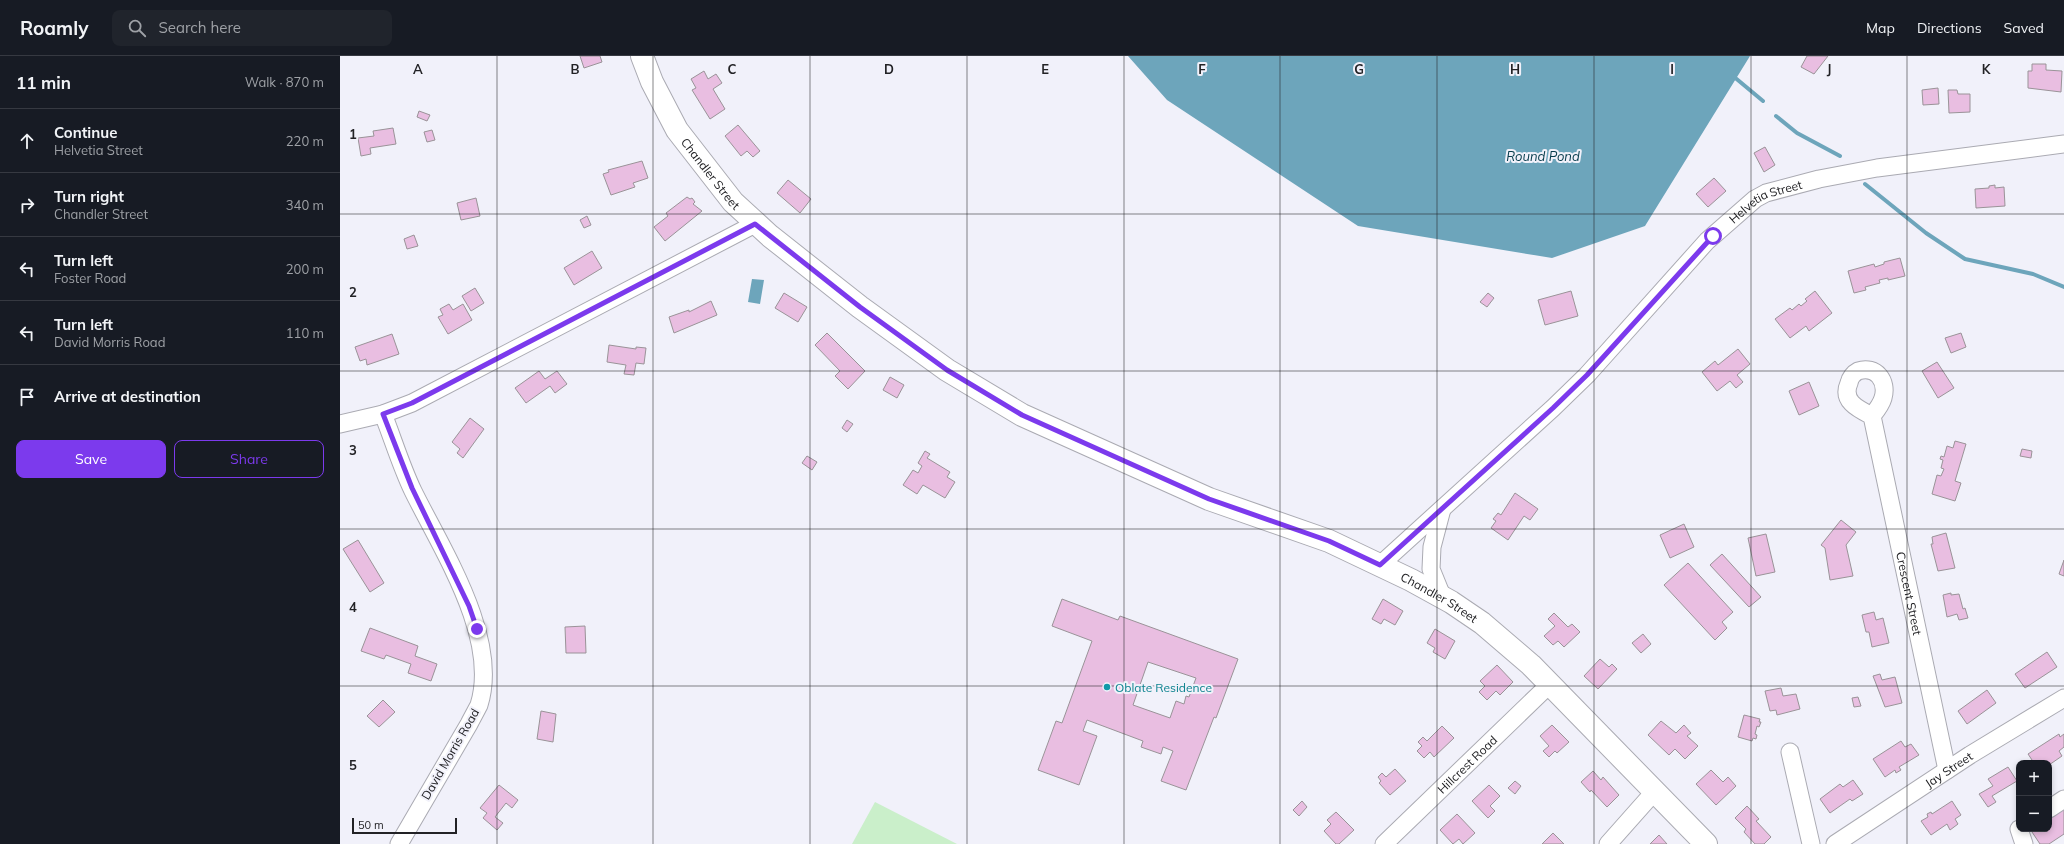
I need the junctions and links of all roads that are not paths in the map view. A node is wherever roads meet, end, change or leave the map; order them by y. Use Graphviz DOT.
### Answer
graph roads {
  1 [pos="642,56"];
  2 [pos="2064,144"];
  3 [pos="755,224"];
  4 [pos="383,414"];
  5 [pos="1872,416"];
  6 [pos="340,424"];
  7 [pos="1442,509"];
  8 [pos="1380,565"];
  9 [pos="1442,596"];
  10 [pos="1550,684"];
  11 [pos="2064,698"];
  12 [pos="1790,752"];
  13 [pos="1947,770"];
  14 [pos="1655,791"];
  15 [pos="2064,799"];
  16 [pos="2052,807"];
  17 [pos="2020,832"];
  18 [pos="399,844"];
  19 [pos="1384,844"];
  20 [pos="1608,844"];
  21 [pos="1706,844"];
  22 [pos="1811,844"];
  23 [pos="1835,844"];
  24 [pos="2024,844"];
  1 -- 3 [label="main road, Chandler Street"];
  2 -- 7 [label="street, Helvetia Street"];
  3 -- 4 [label="street"];
  3 -- 8 [label="main road, Chandler Street"];
  4 -- 6 [label="street"];
  4 -- 18 [label="street, David Morris Road"];
  5 -- 13 [label="street, Crescent Street"];
  7 -- 8 [label="street, Helvetia Street"];
  7 -- 9 [label="street"];
  8 -- 9 [label="main road, Chandler Street"];
  9 -- 10 [label="main road, Chandler Street"];
  10 -- 14 [label="main road, Chandler Street"];
  10 -- 19 [label="street, Hillcrest Road"];
  11 -- 13 [label="street, Jay Street"];
  12 -- 22 [label="street"];
  13 -- 23 [label="street, Jay Street"];
  14 -- 20 [label="street"];
  14 -- 21 [label="main road, Chandler Street"];
  15 -- 16 [label="street"];
  17 -- 24 [label="street"];
}
